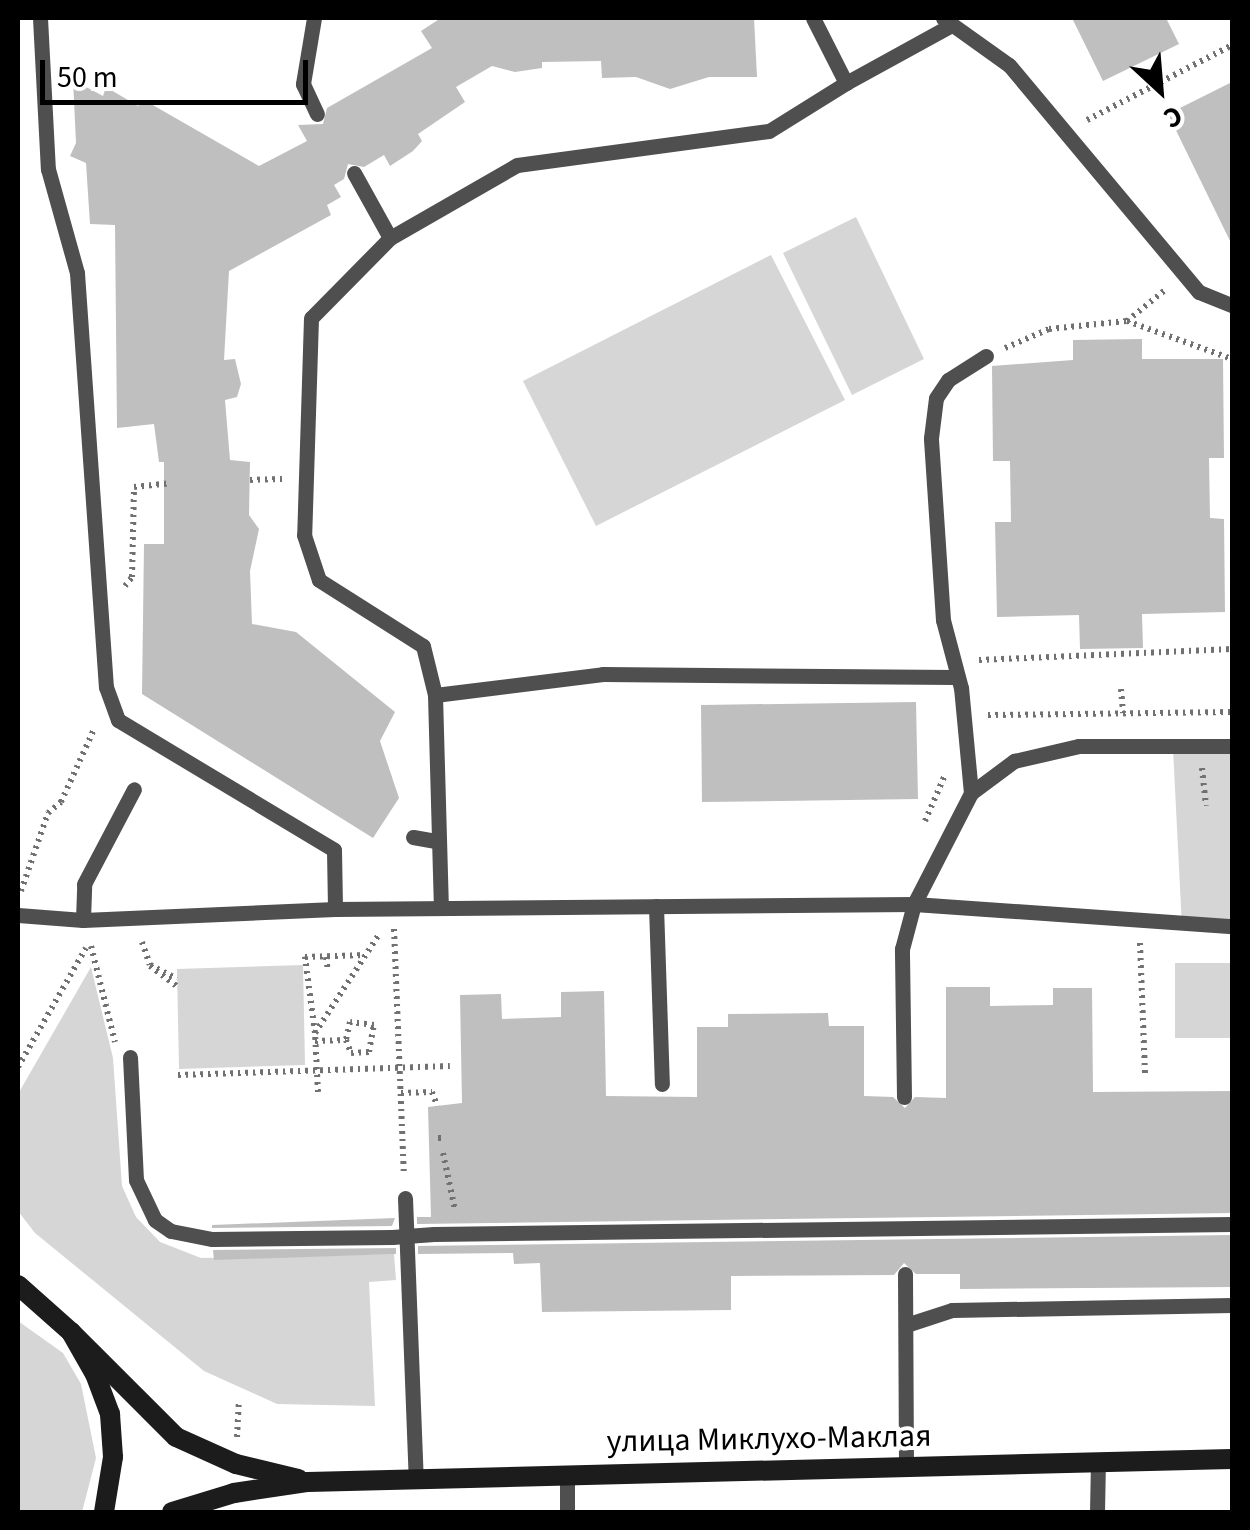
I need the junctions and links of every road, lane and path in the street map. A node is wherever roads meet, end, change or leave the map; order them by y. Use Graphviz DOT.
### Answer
graph roads {
  1 [pos="40,18"];
  2 [pos="314,18"];
  3 [pos="814,18"];
  4 [pos="946,22"];
  5 [pos="1232,46"];
  6 [pos="846,82"];
  7 [pos="318,114"];
  8 [pos="1065,132"];
  9 [pos="354,174"];
  10 [pos="390,238"];
  11 [pos="1154,298"];
  12 [pos="1232,305"];
  13 [pos="1127,321"];
  14 [pos="986,356"];
  15 [pos="1232,358"];
  16 [pos="170,484"];
  17 [pos="132,577"];
  18 [pos="1232,650"];
  19 [pos="952,660"];
  20 [pos="955,678"];
  21 [pos="1121,689"];
  22 [pos="435,694"];
  23 [pos="1123,713"];
  24 [pos="1232,746"];
  25 [pos="81,750"];
  26 [pos="1204,786"];
  27 [pos="134,789"];
  28 [pos="970,794"];
  29 [pos="1206,806"];
  30 [pos="413,837"];
  31 [pos="436,841"];
  32 [pos="18,902"];
  33 [pos="914,904"];
  34 [pos="656,906"];
  35 [pos="394,908"];
  36 [pos="440,908"];
  37 [pos="335,909"];
  38 [pos="18,915"];
  39 [pos="84,920"];
  40 [pos="1232,926"];
  41 [pos="394,932"];
  42 [pos="140,936"];
  43 [pos="1140,942"];
  44 [pos="103,943"];
  45 [pos="365,955"];
  46 [pos="326,957"];
  47 [pos="328,971"];
  48 [pos="177,982"];
  49 [pos="315,1037"];
  50 [pos="346,1040"];
  51 [pos="130,1058"];
  52 [pos="400,1066"];
  53 [pos="450,1066"];
  54 [pos="18,1067"];
  55 [pos="317,1070"];
  56 [pos="1145,1074"];
  57 [pos="178,1075"];
  58 [pos="662,1084"];
  59 [pos="318,1092"];
  60 [pos="400,1093"];
  61 [pos="904,1097"];
  62 [pos="437,1106"];
  63 [pos="405,1198"];
  64 [pos="1232,1224"];
  65 [pos="905,1274"];
  66 [pos="18,1285"];
  67 [pos="1232,1305"];
  68 [pos="906,1325"];
  69 [pos="72,1332"];
  70 [pos="239,1403"];
  71 [pos="237,1438"];
  72 [pos="1232,1459"];
  73 [pos="1098,1461"];
  74 [pos="906,1466"];
  75 [pos="567,1474"];
  76 [pos="416,1480"];
  77 [pos="308,1482"];
  78 [pos="104,1512"];
  79 [pos="172,1512"];
  80 [pos="567,1512"];
  81 [pos="1097,1512"];
  1 -- 37 [label="lane"];
  2 -- 7 [label="lane"];
  3 -- 6 [label="lane"];
  4 -- 6 [label="lane"];
  4 -- 8 [label="lane"];
  5 -- 8 [label="path"];
  6 -- 10 [label="lane"];
  8 -- 12 [label="lane"];
  9 -- 10 [label="lane"];
  10 -- 22 [label="lane"];
  11 -- 13 [label="path"];
  13 -- 14 [label="path"];
  13 -- 15 [label="path"];
  14 -- 19 [label="lane"];
  16 -- 17 [label="path"];
  18 -- 19 [label="path"];
  19 -- 20 [label="lane"];
  20 -- 22 [label="lane"];
  20 -- 28 [label="lane"];
  21 -- 23 [label="path"];
  22 -- 31 [label="lane"];
  24 -- 28 [label="lane"];
  25 -- 32 [label="path"];
  26 -- 29 [label="path"];
  27 -- 39 [label="lane"];
  28 -- 33 [label="lane"];
  30 -- 31 [label="lane"];
  31 -- 36 [label="lane"];
  33 -- 34 [label="lane"];
  33 -- 40 [label="lane"];
  33 -- 61 [label="lane"];
  34 -- 36 [label="lane"];
  34 -- 58 [label="lane"];
  35 -- 36 [label="lane"];
  35 -- 37 [label="lane"];
  35 -- 41 [label="path"];
  37 -- 39 [label="lane"];
  38 -- 39 [label="lane"];
  41 -- 45 [label="path"];
  41 -- 52 [label="path"];
  42 -- 48 [label="path"];
  43 -- 56 [label="path"];
  44 -- 54 [label="path"];
  45 -- 46 [label="path"];
  45 -- 49 [label="path"];
  46 -- 47 [label="path"];
  46 -- 49 [label="path"];
  49 -- 50 [label="path"];
  49 -- 55 [label="path"];
  50 -- 50 [label="path"];
  51 -- 64 [label="lane, bridge"];
  52 -- 53 [label="path"];
  52 -- 55 [label="path"];
  52 -- 60 [label="path"];
  55 -- 57 [label="path"];
  55 -- 59 [label="path"];
  60 -- 62 [label="path"];
  60 -- 63 [label="path"];
  63 -- 76 [label="lane"];
  65 -- 68 [label="lane"];
  66 -- 69 [label="main road, улица Миклухо-Маклая"];
  67 -- 68 [label="lane"];
  68 -- 74 [label="lane"];
  69 -- 77 [label="main road, улица Миклухо-Маклая"];
  69 -- 78 [label="main road"];
  70 -- 71 [label="path"];
  72 -- 73 [label="main road, улица Миклухо-Маклая"];
  73 -- 74 [label="main road, улица Миклухо-Маклая"];
  73 -- 81 [label="lane"];
  74 -- 75 [label="main road, улица Миклухо-Маклая"];
  75 -- 76 [label="main road, улица Миклухо-Маклая"];
  75 -- 80 [label="lane"];
  76 -- 77 [label="main road, улица Миклухо-Маклая"];
  77 -- 79 [label="main road, улица Миклухо-Маклая"];
}
